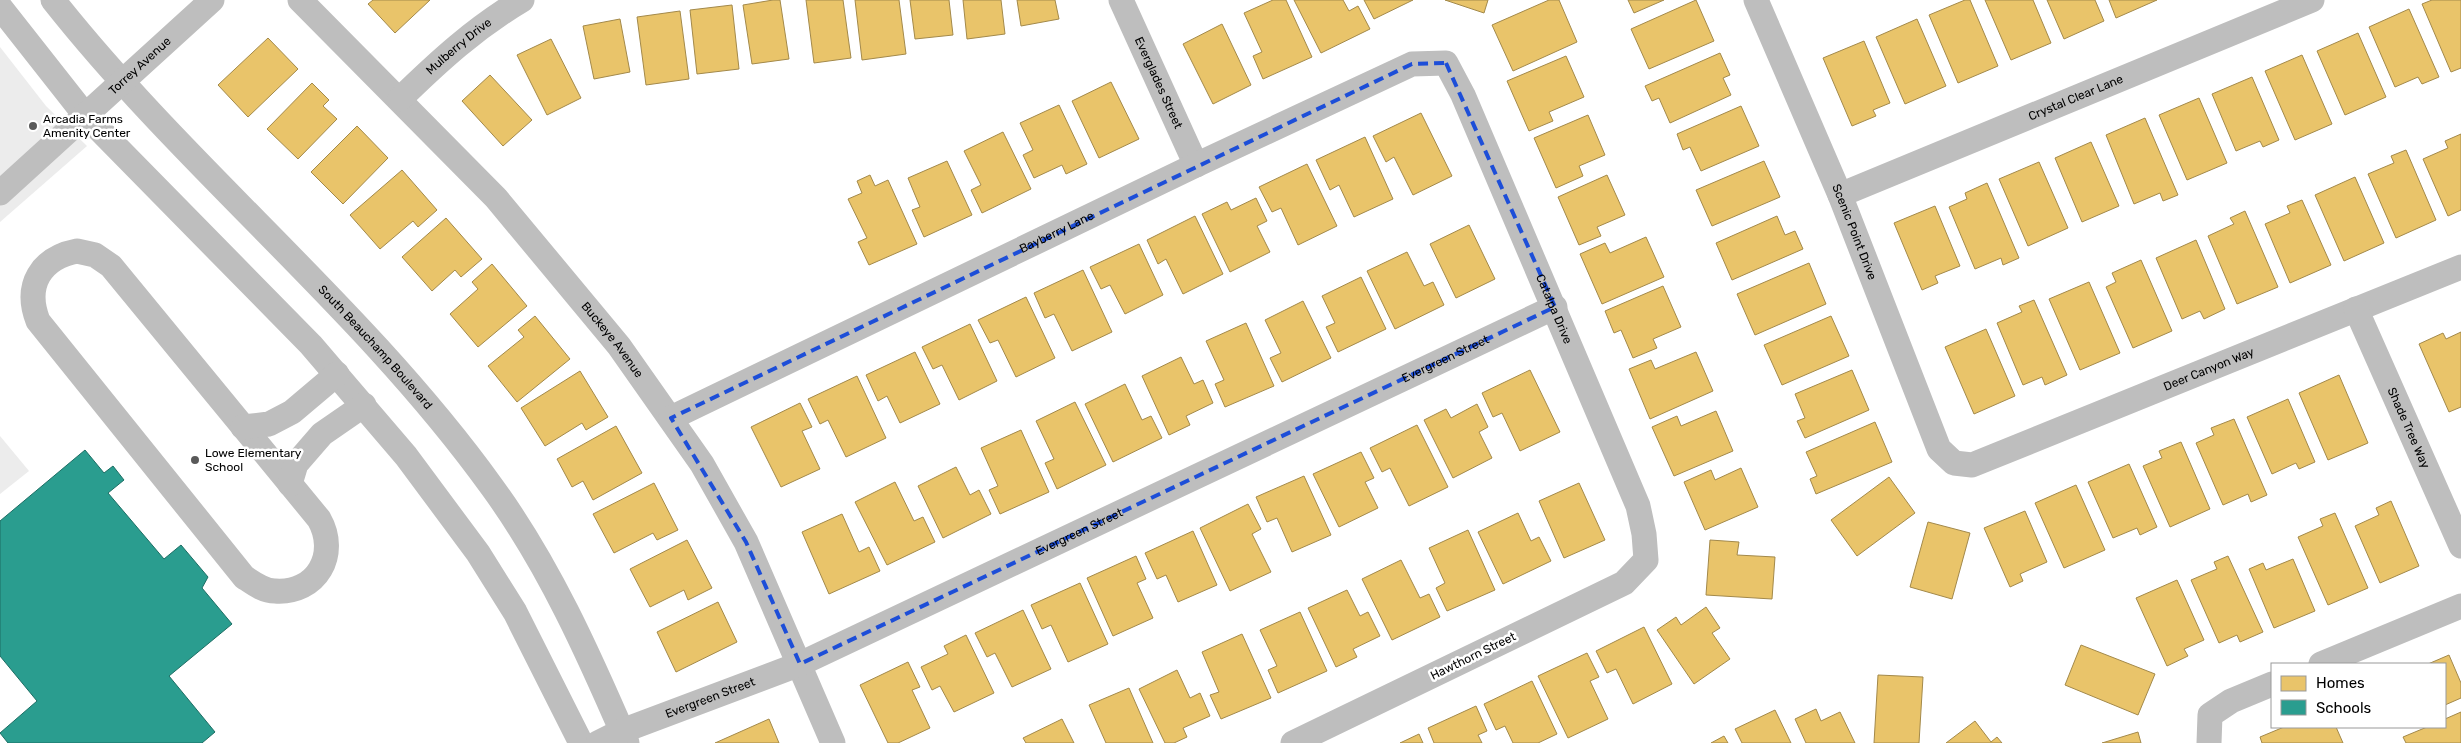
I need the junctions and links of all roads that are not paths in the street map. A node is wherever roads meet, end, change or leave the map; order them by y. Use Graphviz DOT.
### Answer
graph roads {
  1 [pos="53,0"];
  2 [pos="212,0"];
  3 [pos="300,0"];
  4 [pos="522,0"];
  5 [pos="1121,0"];
  6 [pos="1756,0"];
  7 [pos="2312,0"];
  8 [pos="0,7"];
  9 [pos="1446,63"];
  10 [pos="121,82"];
  11 [pos="400,99"];
  12 [pos="86,114"];
  13 [pos="1196,165"];
  14 [pos="0,194"];
  15 [pos="1840,195"];
  16 [pos="2461,267"];
  17 [pos="1555,307"];
  18 [pos="2356,309"];
  19 [pos="337,374"];
  20 [pos="364,405"];
  21 [pos="671,418"];
  22 [pos="243,428"];
  23 [pos="1954,463"];
  24 [pos="290,484"];
  25 [pos="2461,546"];
  26 [pos="1646,560"];
  27 [pos="2461,606"];
  28 [pos="2323,663"];
  29 [pos="800,664"];
  30 [pos="2271,684"];
  31 [pos="625,737"];
  32 [pos="581,743"];
  33 [pos="598,743"];
  34 [pos="833,743"];
  35 [pos="1293,743"];
  36 [pos="2209,743"];
  1 -- 10 [label="street, South Beauchamp Boulevard"];
  2 -- 10 [label="street, Torrey Avenue"];
  3 -- 11 [label="street, Buckeye Avenue"];
  4 -- 11 [label="street, Mulberry Drive"];
  5 -- 13 [label="street, Everglades Street"];
  6 -- 15 [label="street, Scenic Point Drive"];
  7 -- 15 [label="street, Crystal Clear Lane"];
  8 -- 12 [label="street"];
  9 -- 13 [label="street, Bayberry Lane"];
  9 -- 17 [label="street, Catalpa Drive"];
  10 -- 12 [label="street, Torrey Avenue"];
  10 -- 31 [label="street, South Beauchamp Boulevard"];
  11 -- 21 [label="street, Buckeye Avenue"];
  12 -- 14 [label="street, Torrey Avenue"];
  12 -- 19 [label="street"];
  13 -- 21 [label="street, Bayberry Lane"];
  15 -- 23 [label="street, Scenic Point Drive"];
  16 -- 18 [label="street, Deer Canyon Way"];
  17 -- 26 [label="street, Catalpa Drive"];
  17 -- 29 [label="street, Evergreen Street"];
  18 -- 23 [label="street, Deer Canyon Way"];
  18 -- 25 [label="street, Shade Tree Way"];
  19 -- 20 [label="street"];
  19 -- 22 [label="street"];
  20 -- 24 [label="street"];
  20 -- 32 [label="street"];
  21 -- 29 [label="street, Buckeye Avenue"];
  22 -- 24 [label="street"];
  22 -- 24 [label="street"];
  26 -- 35 [label="street, Hawthorn Street"];
  27 -- 28 [label="street"];
  29 -- 31 [label="street, Evergreen Street"];
  29 -- 34 [label="street, Buckeye Avenue"];
  30 -- 36 [label="street"];
  31 -- 33 [label="street, Evergreen Street"];
}
